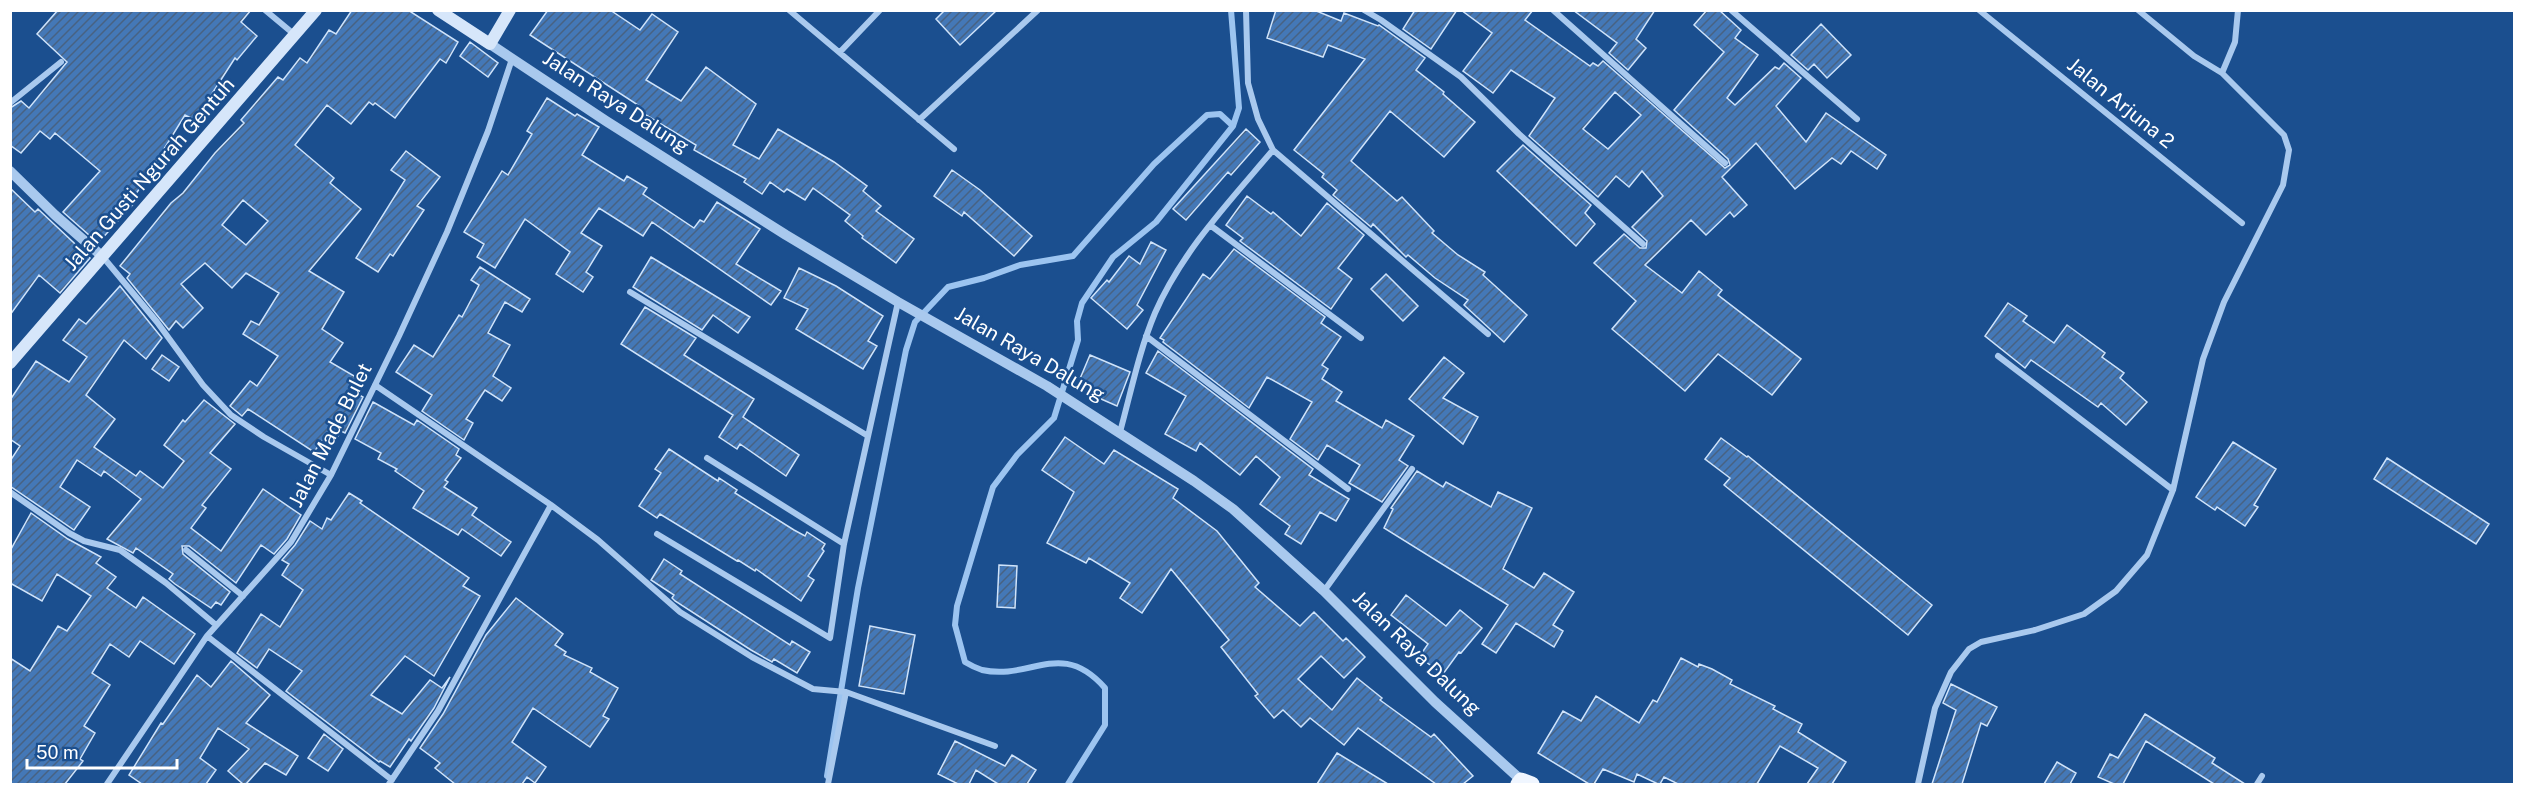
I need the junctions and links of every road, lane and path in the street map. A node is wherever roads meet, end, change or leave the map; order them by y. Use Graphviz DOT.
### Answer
graph roads {
  1 [pos="266,10"];
  2 [pos="316,10"];
  3 [pos="438,10"];
  4 [pos="510,10"];
  5 [pos="789,10"];
  6 [pos="880,10"];
  7 [pos="1038,10"];
  8 [pos="1246,10"];
  9 [pos="1364,10"];
  10 [pos="1553,10"];
  11 [pos="1731,10"];
  12 [pos="1979,10"];
  13 [pos="2138,10"];
  14 [pos="2238,10"];
  15 [pos="295,35"];
  16 [pos="490,44"];
  17 [pos="840,52"];
  18 [pos="512,59"];
  19 [pos="61,62"];
  20 [pos="2222,73"];
  21 [pos="10,103"];
  22 [pos="1857,119"];
  23 [pos="919,120"];
  24 [pos="954,149"];
  25 [pos="1273,150"];
  26 [pos="1725,163"];
  27 [pos="10,171"];
  28 [pos="2242,223"];
  29 [pos="1210,225"];
  30 [pos="1643,244"];
  31 [pos="103,257"];
  32 [pos="630,292"];
  33 [pos="898,302"];
  34 [pos="1488,334"];
  35 [pos="1146,336"];
  36 [pos="1361,338"];
  37 [pos="1998,356"];
  38 [pos="10,363"];
  39 [pos="375,385"];
  40 [pos="1120,432"];
  41 [pos="868,436"];
  42 [pos="707,458"];
  43 [pos="1412,469"];
  44 [pos="331,475"];
  45 [pos="1348,489"];
  46 [pos="2173,490"];
  47 [pos="10,492"];
  48 [pos="551,505"];
  49 [pos="657,534"];
  50 [pos="843,544"];
  51 [pos="186,550"];
  52 [pos="1324,591"];
  53 [pos="243,596"];
  54 [pos="216,625"];
  55 [pos="207,636"];
  56 [pos="846,692"];
  57 [pos="995,746"];
  58 [pos="2262,776"];
  59 [pos="391,782"];
  60 [pos="1524,783"];
  61 [pos="107,784"];
  62 [pos="828,784"];
  63 [pos="1918,784"];
  64 [pos="2257,784"];
  1 -- 15 [label="street"];
  2 -- 15 [label="main road, Jalan Gusti Ngurah Gentuh"];
  3 -- 16 [label="main road"];
  4 -- 16 [label="main road"];
  5 -- 17 [label="street"];
  6 -- 17 [label="street"];
  7 -- 23 [label="street"];
  8 -- 25 [label="street"];
  9 -- 30 [label="street"];
  10 -- 26 [label="street"];
  11 -- 22 [label="street"];
  12 -- 28 [label="street, Jalan Arjuna 2"];
  13 -- 20 [label="street"];
  14 -- 20 [label="street"];
  15 -- 31 [label="main road, Jalan Gusti Ngurah Gentuh"];
  16 -- 18 [label="street, Jalan Raya Dalung"];
  17 -- 23 [label="street"];
  18 -- 33 [label="street, Jalan Raya Dalung"];
  18 -- 39 [label="street, Jalan Made Bulet"];
  19 -- 21 [label="street"];
  20 -- 46 [label="street"];
  23 -- 24 [label="street"];
  25 -- 29 [label="street"];
  25 -- 34 [label="street"];
  27 -- 31 [label="street"];
  29 -- 35 [label="street"];
  29 -- 36 [label="street"];
  31 -- 38 [label="main road, Jalan Gusti Ngurah Gentuh"];
  31 -- 44 [label="street"];
  32 -- 41 [label="street"];
  33 -- 40 [label="street, Jalan Raya Dalung"];
  33 -- 41 [label="street"];
  35 -- 40 [label="street"];
  35 -- 45 [label="street"];
  37 -- 46 [label="street"];
  39 -- 44 [label="street, Jalan Made Bulet"];
  39 -- 48 [label="street"];
  40 -- 52 [label="street, Jalan Raya Dalung"];
  41 -- 50 [label="street"];
  42 -- 50 [label="street"];
  43 -- 52 [label="street"];
  44 -- 53 [label="street, Jalan Made Bulet"];
  46 -- 63 [label="street"];
  47 -- 54 [label="street"];
  48 -- 56 [label="street"];
  48 -- 59 [label="street"];
  49 -- 50 [label="street"];
  51 -- 53 [label="street"];
  52 -- 60 [label="street, Jalan Raya Dalung"];
  53 -- 54 [label="street, Jalan Made Bulet"];
  54 -- 55 [label="street, Jalan Made Bulet"];
  55 -- 59 [label="street"];
  55 -- 61 [label="street, Jalan Made Bulet"];
  56 -- 57 [label="street"];
  56 -- 62 [label="street"];
  58 -- 64 [label="street"];
}
